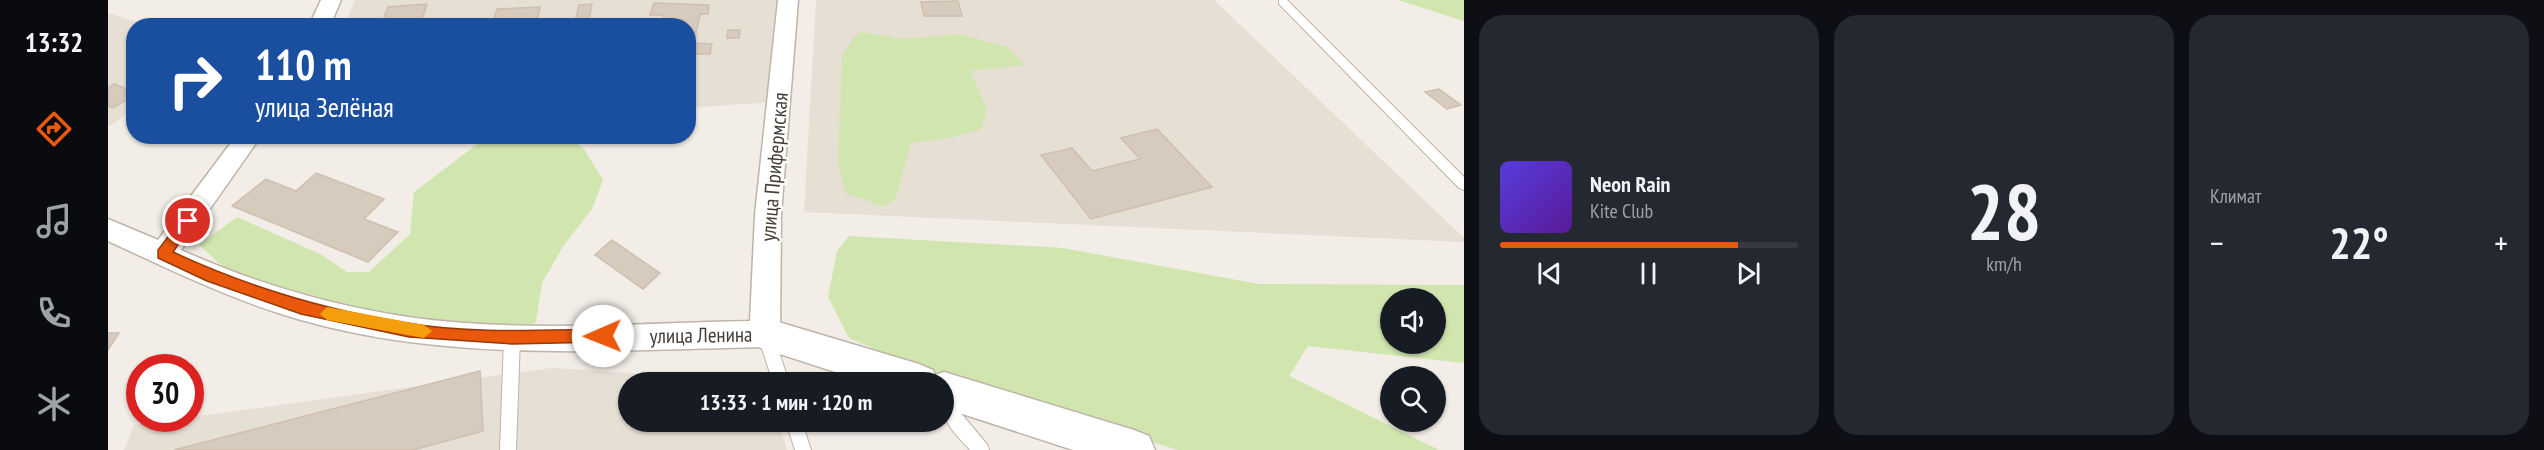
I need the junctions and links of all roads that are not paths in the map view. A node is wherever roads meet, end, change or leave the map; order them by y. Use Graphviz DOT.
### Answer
graph roads {
  1 [pos="331,0"];
  2 [pos="788,0"];
  3 [pos="1283,2"];
  4 [pos="323,18"];
  5 [pos="243,144"];
  6 [pos="1464,185"];
  7 [pos="108,229"];
  8 [pos="163,254"];
  9 [pos="765,334"];
  10 [pos="512,338"];
  11 [pos="778,372"];
  12 [pos="888,372"];
  13 [pos="954,393"];
  14 [pos="954,419"];
  15 [pos="797,432"];
  16 [pos="508,450"];
  17 [pos="803,450"];
  18 [pos="981,450"];
  19 [pos="1131,450"];
  1 -- 4 [label="street"];
  2 -- 9 [label="street, улица Прифермская"];
  3 -- 6 [label="lane"];
  5 -- 8 [label="street"];
  7 -- 8 [label="street, улица Ленина"];
  8 -- 10 [label="street, улица Ленина"];
  9 -- 10 [label="street, улица Ленина"];
  9 -- 11 [label="lane"];
  9 -- 12 [label="street, улица Ленина"];
  10 -- 16 [label="lane"];
  13 -- 19 [label="street"];
  14 -- 18 [label="lane"];
  15 -- 17 [label="lane"];
}
